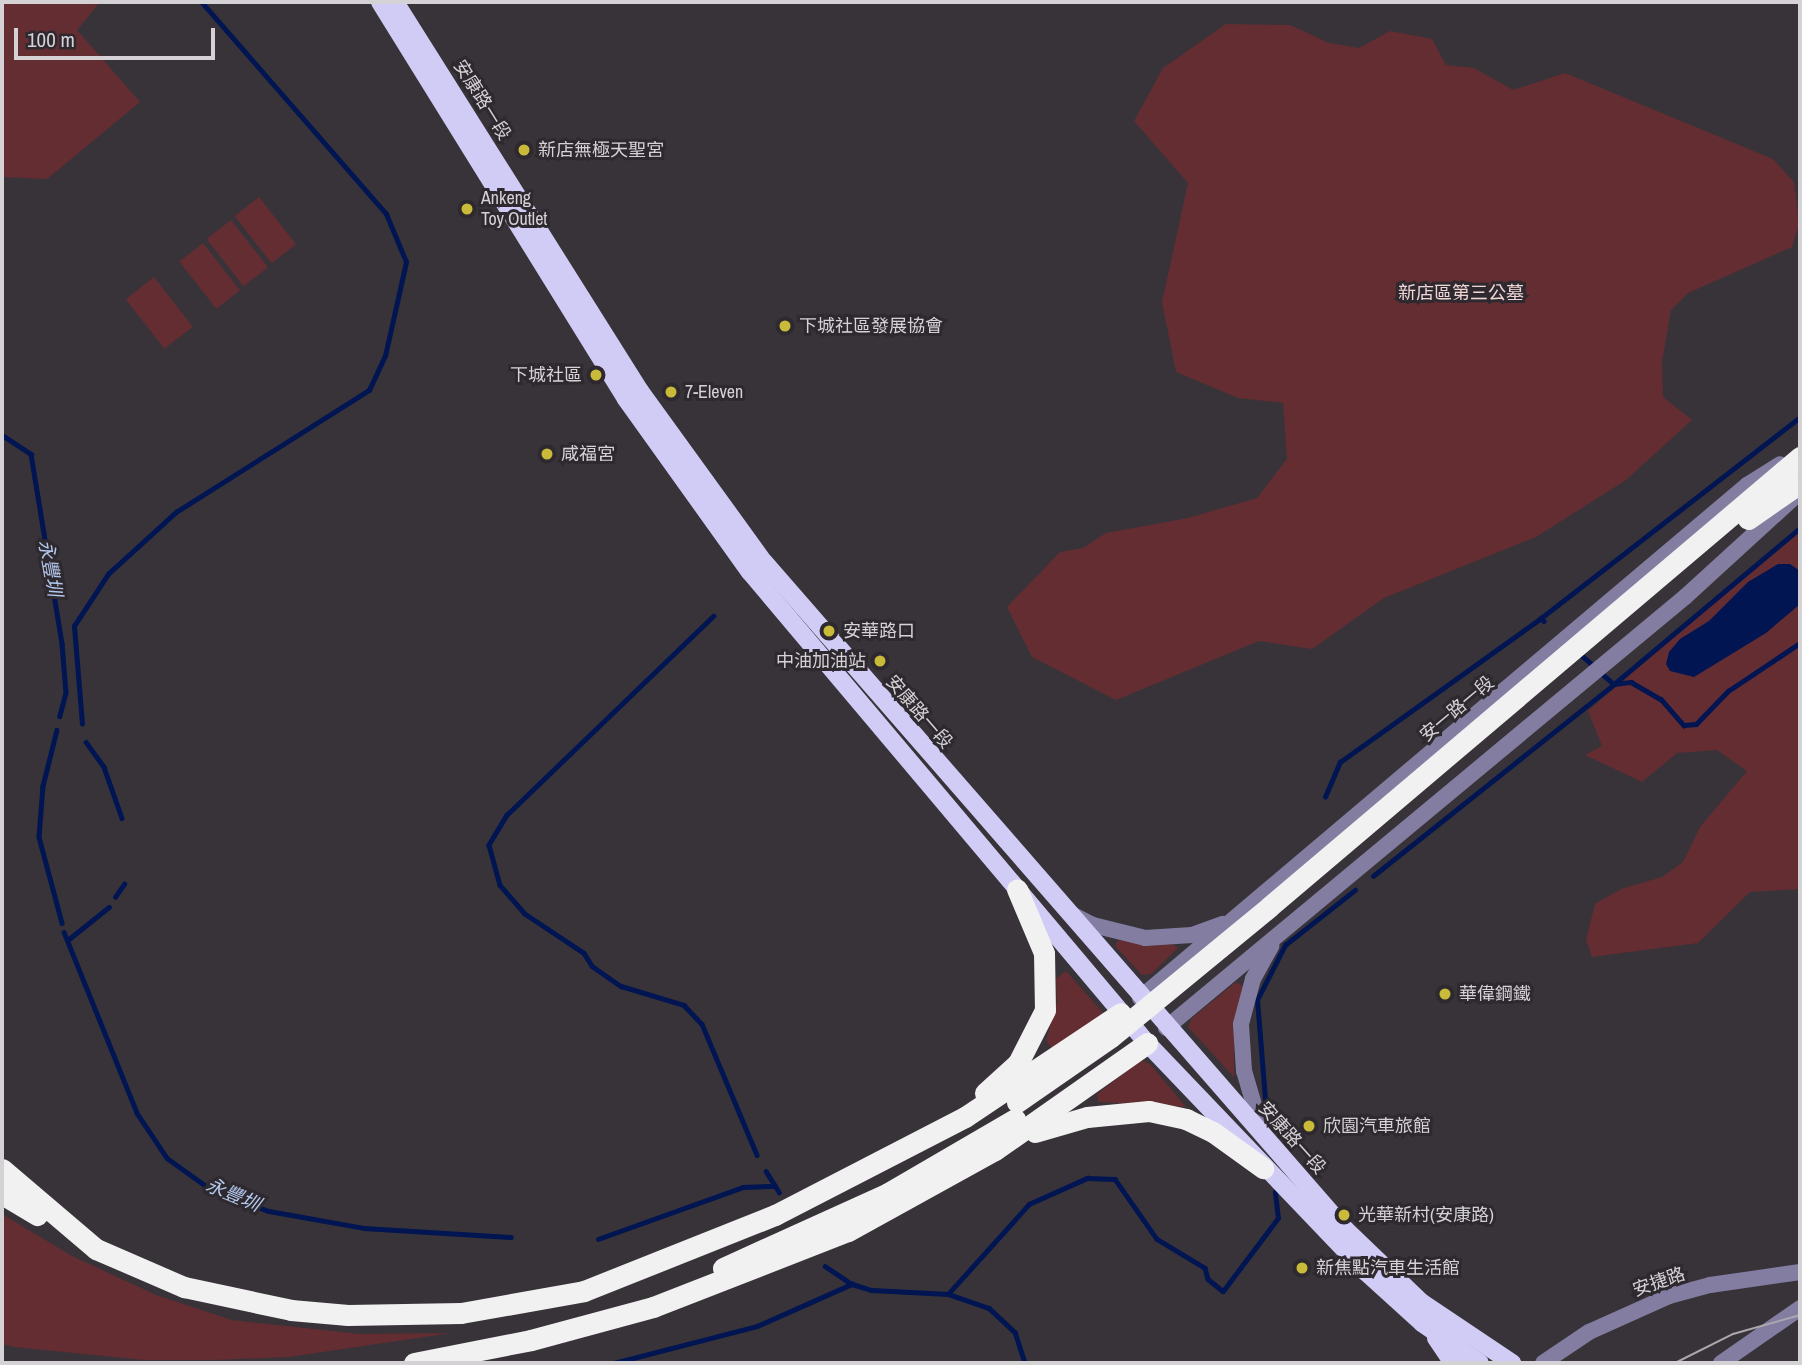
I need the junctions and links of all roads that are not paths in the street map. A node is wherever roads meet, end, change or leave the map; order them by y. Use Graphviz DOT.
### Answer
graph roads {
  1 [pos="380,2"];
  2 [pos="395,2"];
  3 [pos="1800,454"];
  4 [pos="1800,483"];
  5 [pos="1800,492"];
  6 [pos="1329,842"];
  7 [pos="1353,872"];
  8 [pos="1017,889"];
  9 [pos="1063,909"];
  10 [pos="1238,917"];
  11 [pos="1279,934"];
  12 [pos="1140,998"];
  13 [pos="1121,1013"];
  14 [pos="1166,1028"];
  15 [pos="1147,1043"];
  16 [pos="1021,1107"];
  17 [pos="1264,1137"];
  18 [pos="919,1144"];
  19 [pos="995,1150"];
  20 [pos="1263,1168"];
  21 [pos="2,1169"];
  22 [pos="2,1194"];
  23 [pos="96,1249"];
  24 [pos="1800,1272"];
  25 [pos="584,1291"];
  26 [pos="1800,1308"];
  27 [pos="1422,1323"];
  28 [pos="590,1325"];
  29 [pos="414,1363"];
  30 [pos="1452,1363"];
  31 [pos="1480,1363"];
  32 [pos="1513,1363"];
  33 [pos="1543,1363"];
  34 [pos="1721,1363"];
  1 -- 8 [label="main road, 安康路一段"];
  2 -- 9 [label="main road, 安康路一段"];
  3 -- 6 [label="street, 安一路一段"];
  3 -- 16 [label="highway, bridge"];
  4 -- 16 [label="highway, bridge"];
  5 -- 7 [label="street"];
  6 -- 7 [label="street"];
  6 -- 10 [label="street, 安一路一段"];
  7 -- 11 [label="street"];
  8 -- 13 [label="main road, 安康路一段"];
  8 -- 18 [label="highway"];
  9 -- 10 [label="street"];
  9 -- 12 [label="main road, 安康路一段"];
  10 -- 12 [label="street, 安一路一段"];
  11 -- 14 [label="street"];
  11 -- 17 [label="street"];
  12 -- 13 [label="main road"];
  12 -- 14 [label="main road, 安康路一段"];
  13 -- 15 [label="main road, 安康路一段"];
  13 -- 18 [label="highway"];
  14 -- 15 [label="main road"];
  14 -- 17 [label="main road, 安康路一段"];
  15 -- 19 [label="highway"];
  15 -- 20 [label="main road, 安康路一段"];
  16 -- 25 [label="highway"];
  16 -- 28 [label="highway"];
  17 -- 32 [label="main road, 安康路一段"];
  18 -- 25 [label="highway"];
  19 -- 20 [label="highway"];
  19 -- 28 [label="highway"];
  20 -- 27 [label="main road, 安康路一段"];
  21 -- 23 [label="highway"];
  22 -- 23 [label="highway"];
  23 -- 25 [label="highway"];
  24 -- 33 [label="street, 安捷路"];
  26 -- 34 [label="street"];
  27 -- 30 [label="main road"];
  27 -- 31 [label="main road, 安康路一段"];
  28 -- 29 [label="highway"];
}
